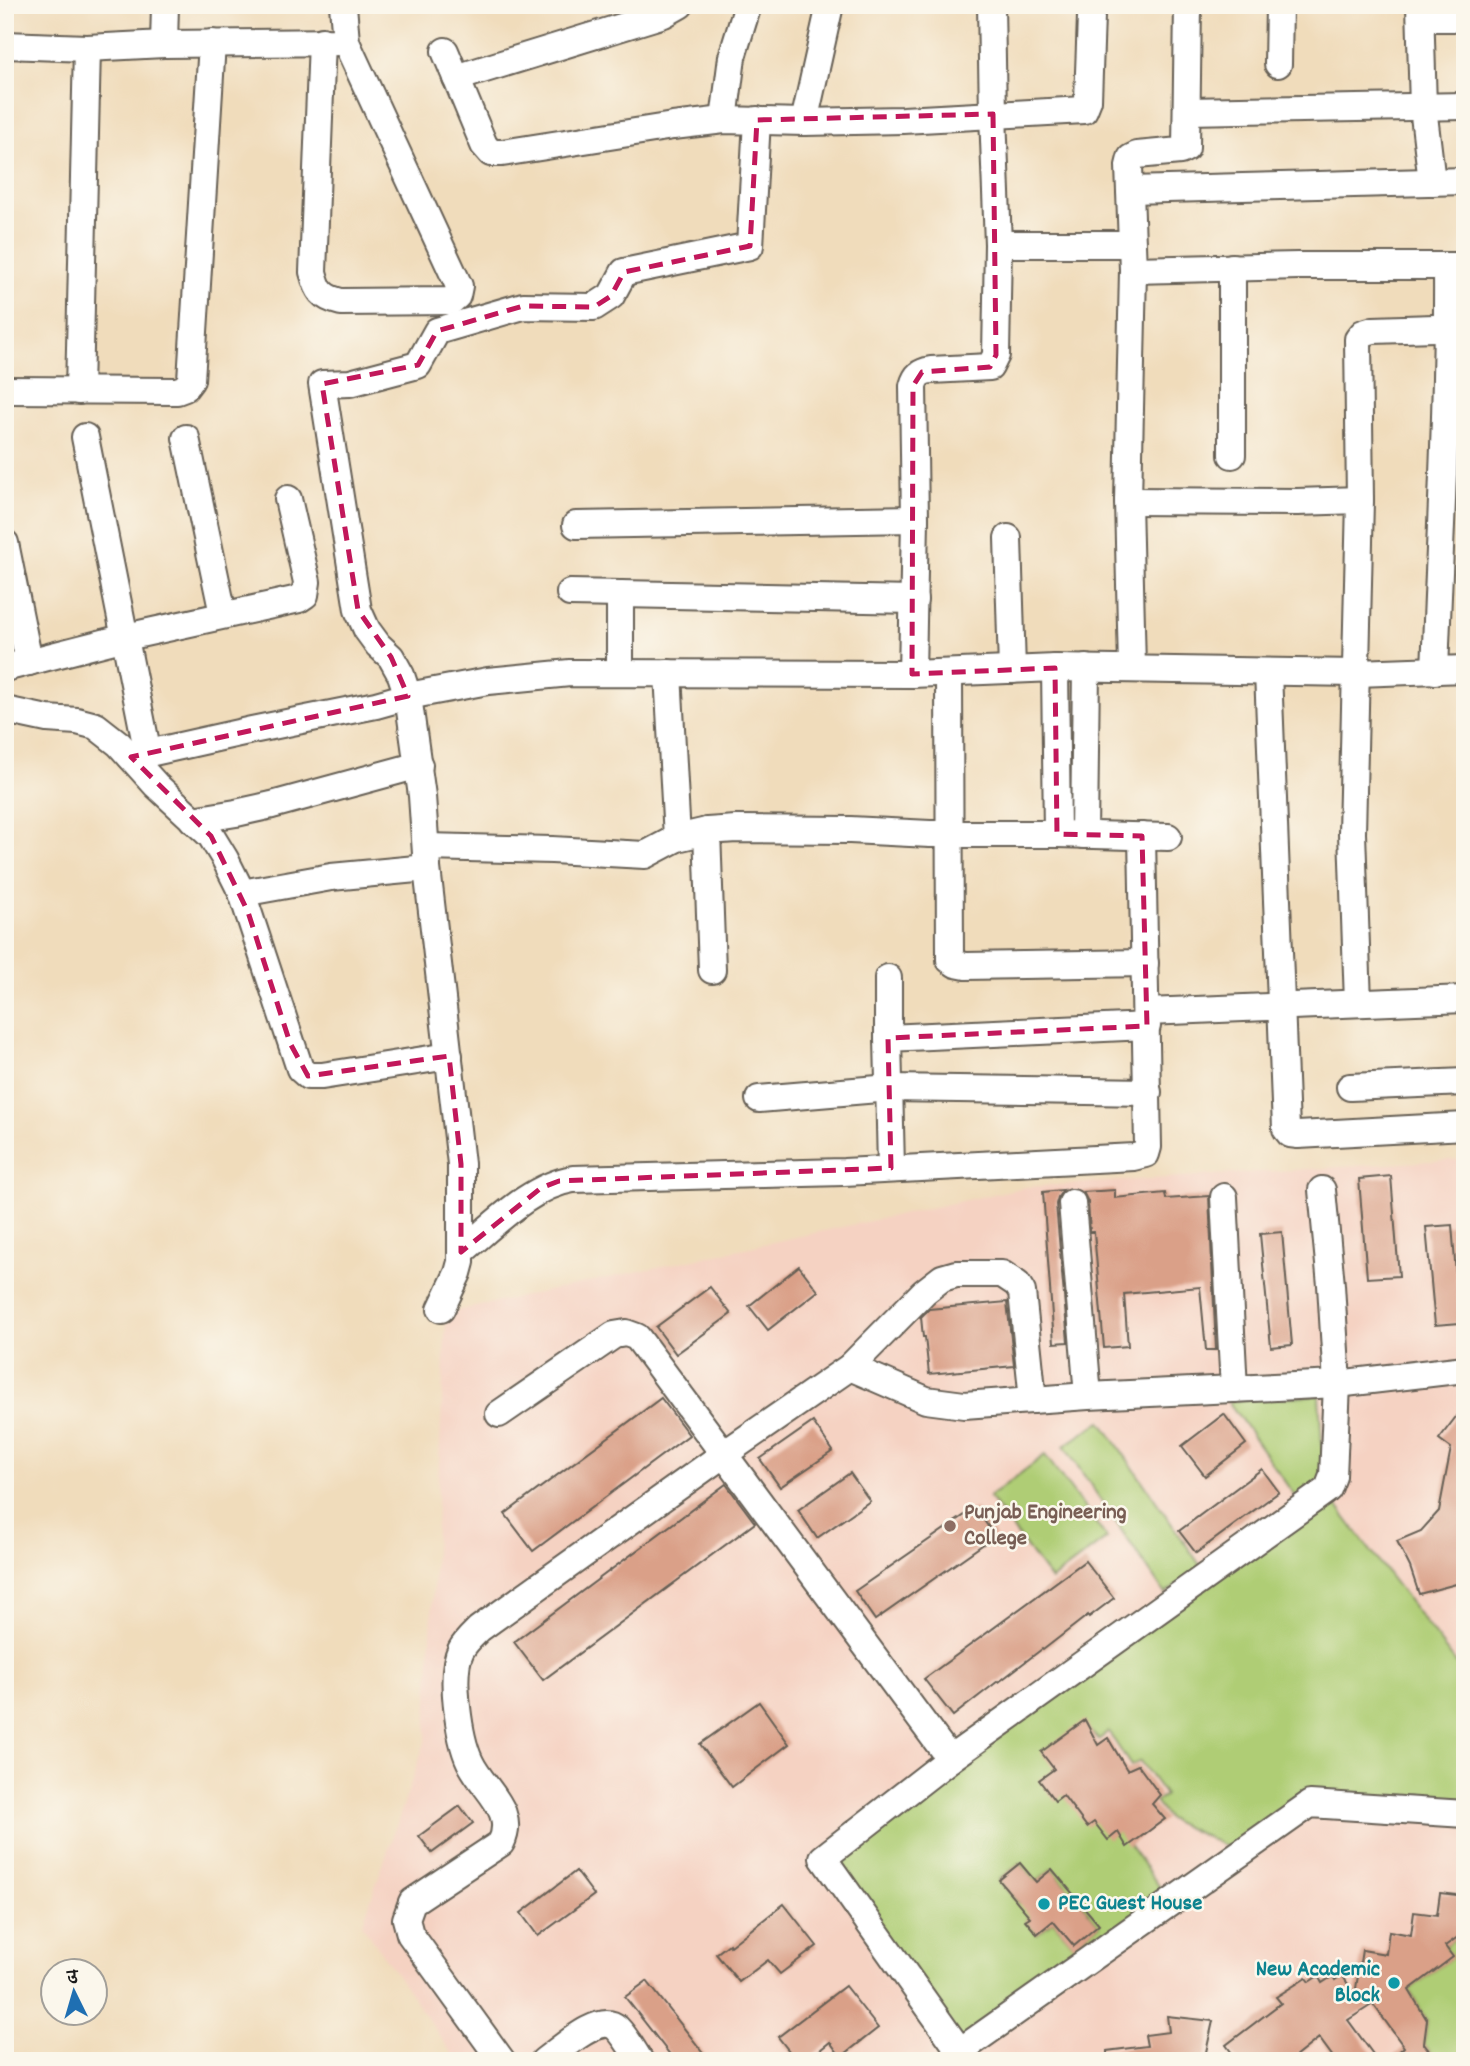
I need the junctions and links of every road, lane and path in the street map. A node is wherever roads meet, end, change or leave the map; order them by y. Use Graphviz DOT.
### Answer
graph roads {
  1 [pos="166,5"];
  2 [pos="343,5"];
  3 [pos="680,5"];
  4 [pos="748,5"];
  5 [pos="830,5"];
  6 [pos="991,5"];
  7 [pos="1188,5"];
  8 [pos="1279,5"];
  9 [pos="1421,12"];
  10 [pos="1091,16"];
  11 [pos="1465,18"];
  12 [pos="334,42"];
  13 [pos="212,43"];
  14 [pos="164,44"];
  15 [pos="5,45"];
  16 [pos="87,48"];
  17 [pos="445,51"];
  18 [pos="1278,64"];
  19 [pos="456,78"];
  20 [pos="1465,106"];
  21 [pos="1423,107"];
  22 [pos="1187,111"];
  23 [pos="993,114"];
  24 [pos="757,120"];
  25 [pos="723,121"];
  26 [pos="804,122"];
  27 [pos="1465,181"];
  28 [pos="1432,182"];
  29 [pos="1130,190"];
  30 [pos="998,244"];
  31 [pos="1132,244"];
  32 [pos="1232,267"];
  33 [pos="1456,267"];
  34 [pos="1133,270"];
  35 [pos="1456,327"];
  36 [pos="5,390"];
  37 [pos="79,391"];
  38 [pos="85,437"];
  39 [pos="186,438"];
  40 [pos="1232,455"];
  41 [pos="288,499"];
  42 [pos="1360,500"];
  43 [pos="1128,501"];
  44 [pos="915,519"];
  45 [pos="576,525"];
  46 [pos="1008,538"];
  47 [pos="5,543"];
  48 [pos="570,593"];
  49 [pos="620,594"];
  50 [pos="914,600"];
  51 [pos="223,614"];
  52 [pos="126,637"];
  53 [pos="17,665"];
  54 [pos="1055,668"];
  55 [pos="1086,668"];
  56 [pos="1132,668"];
  57 [pos="1465,669"];
  58 [pos="1012,670"];
  59 [pos="1268,671"];
  60 [pos="1435,671"];
  61 [pos="620,673"];
  62 [pos="668,673"];
  63 [pos="949,673"];
  64 [pos="1357,673"];
  65 [pos="912,674"];
  66 [pos="408,696"];
  67 [pos="5,710"];
  68 [pos="140,755"];
  69 [pos="419,765"];
  70 [pos="193,820"];
  71 [pos="707,831"];
  72 [pos="950,834"];
  73 [pos="1057,834"];
  74 [pos="1084,835"];
  75 [pos="677,838"];
  76 [pos="427,858"];
  77 [pos="242,893"];
  78 [pos="1145,963"];
  79 [pos="712,970"];
  80 [pos="888,978"];
  81 [pos="1465,999"];
  82 [pos="1358,1003"];
  83 [pos="1282,1006"];
  84 [pos="1147,1019"];
  85 [pos="888,1038"];
  86 [pos="449,1056"];
  87 [pos="1465,1082"];
  88 [pos="1350,1087"];
  89 [pos="890,1088"];
  90 [pos="1148,1092"];
  91 [pos="759,1099"];
  92 [pos="1465,1126"];
  93 [pos="891,1168"];
  94 [pos="1322,1190"];
  95 [pos="1224,1196"];
  96 [pos="1072,1203"];
  97 [pos="461,1252"];
  98 [pos="441,1309"];
  99 [pos="850,1367"];
  100 [pos="1465,1369"];
  101 [pos="1337,1384"];
  102 [pos="1234,1389"];
  103 [pos="1087,1396"];
  104 [pos="1032,1400"];
  105 [pos="499,1414"];
  106 [pos="724,1454"];
  107 [pos="950,1759"];
  108 [pos="1465,1814"];
  109 [pos="964,2056"];
  110 [pos="502,2061"];
  111 [pos="544,2061"];
  112 [pos="640,2061"];
  1 -- 14 [label="street"];
  2 -- 12 [label="street"];
  3 -- 19 [label="street"];
  4 -- 25 [label="street"];
  5 -- 26 [label="street"];
  6 -- 23 [label="street"];
  7 -- 22 [label="street"];
  8 -- 18 [label="street"];
  9 -- 11 [label="street"];
  9 -- 21 [label="street"];
  10 -- 23 [label="street"];
  12 -- 12 [label="street"];
  12 -- 13 [label="street"];
  13 -- 14 [label="street"];
  13 -- 37 [label="street"];
  14 -- 16 [label="street"];
  15 -- 16 [label="street"];
  16 -- 37 [label="street"];
  17 -- 19 [label="street"];
  19 -- 25 [label="street"];
  20 -- 21 [label="street"];
  21 -- 22 [label="street"];
  21 -- 28 [label="street"];
  22 -- 29 [label="street"];
  23 -- 26 [label="street"];
  23 -- 30 [label="street"];
  24 -- 25 [label="street"];
  24 -- 26 [label="street"];
  24 -- 66 [label="street"];
  27 -- 28 [label="street"];
  28 -- 29 [label="street"];
  29 -- 31 [label="street"];
  30 -- 31 [label="street"];
  30 -- 44 [label="street"];
  31 -- 34 [label="street"];
  32 -- 33 [label="street"];
  32 -- 34 [label="street"];
  32 -- 40 [label="street"];
  33 -- 35 [label="street"];
  34 -- 43 [label="street"];
  35 -- 42 [label="street"];
  35 -- 60 [label="street"];
  36 -- 37 [label="street"];
  38 -- 52 [label="street"];
  39 -- 51 [label="street"];
  41 -- 51 [label="street"];
  42 -- 43 [label="street"];
  42 -- 64 [label="street"];
  43 -- 56 [label="street"];
  44 -- 45 [label="street"];
  44 -- 50 [label="street"];
  46 -- 58 [label="street"];
  47 -- 53 [label="street"];
  48 -- 49 [label="street"];
  49 -- 50 [label="street"];
  49 -- 61 [label="street"];
  50 -- 65 [label="street"];
  51 -- 52 [label="street"];
  52 -- 53 [label="street"];
  52 -- 68 [label="street"];
  54 -- 55 [label="street"];
  54 -- 58 [label="street"];
  54 -- 73 [label="street"];
  55 -- 56 [label="street"];
  55 -- 74 [label="street"];
  56 -- 59 [label="street"];
  57 -- 60 [label="street"];
  58 -- 63 [label="street"];
  59 -- 64 [label="street"];
  59 -- 83 [label="street"];
  60 -- 64 [label="street"];
  61 -- 62 [label="street"];
  61 -- 66 [label="street"];
  62 -- 65 [label="street"];
  62 -- 75 [label="street"];
  63 -- 65 [label="street"];
  63 -- 72 [label="street"];
  64 -- 82 [label="street"];
  66 -- 68 [label="street"];
  66 -- 69 [label="street"];
  67 -- 68 [label="street"];
  68 -- 70 [label="street"];
  69 -- 70 [label="street"];
  69 -- 76 [label="street"];
  70 -- 77 [label="street"];
  71 -- 72 [label="street"];
  71 -- 75 [label="street"];
  71 -- 79 [label="street"];
  72 -- 73 [label="street"];
  72 -- 78 [label="street"];
  73 -- 74 [label="street"];
  74 -- 78 [label="street"];
  75 -- 76 [label="street"];
  76 -- 77 [label="street"];
  76 -- 86 [label="street"];
  77 -- 86 [label="street"];
  78 -- 84 [label="street"];
  80 -- 85 [label="street"];
  81 -- 82 [label="street"];
  82 -- 83 [label="street"];
  83 -- 84 [label="street"];
  83 -- 92 [label="street"];
  84 -- 85 [label="street"];
  84 -- 90 [label="street"];
  85 -- 89 [label="street"];
  86 -- 97 [label="street"];
  87 -- 88 [label="street"];
  89 -- 90 [label="street"];
  89 -- 91 [label="street"];
  89 -- 93 [label="street"];
  90 -- 93 [label="street"];
  93 -- 97 [label="street"];
  94 -- 101 [label="street"];
  95 -- 102 [label="street"];
  96 -- 103 [label="street"];
  97 -- 98 [label="street"];
  99 -- 104 [label="street"];
  99 -- 104 [label="street"];
  99 -- 106 [label="street"];
  100 -- 101 [label="street"];
  101 -- 102 [label="street"];
  101 -- 107 [label="street"];
  102 -- 103 [label="street"];
  103 -- 104 [label="street"];
  105 -- 106 [label="street"];
  106 -- 107 [label="street"];
  106 -- 110 [label="street"];
  107 -- 109 [label="street"];
  108 -- 109 [label="street"];
  111 -- 112 [label="street"];
}
